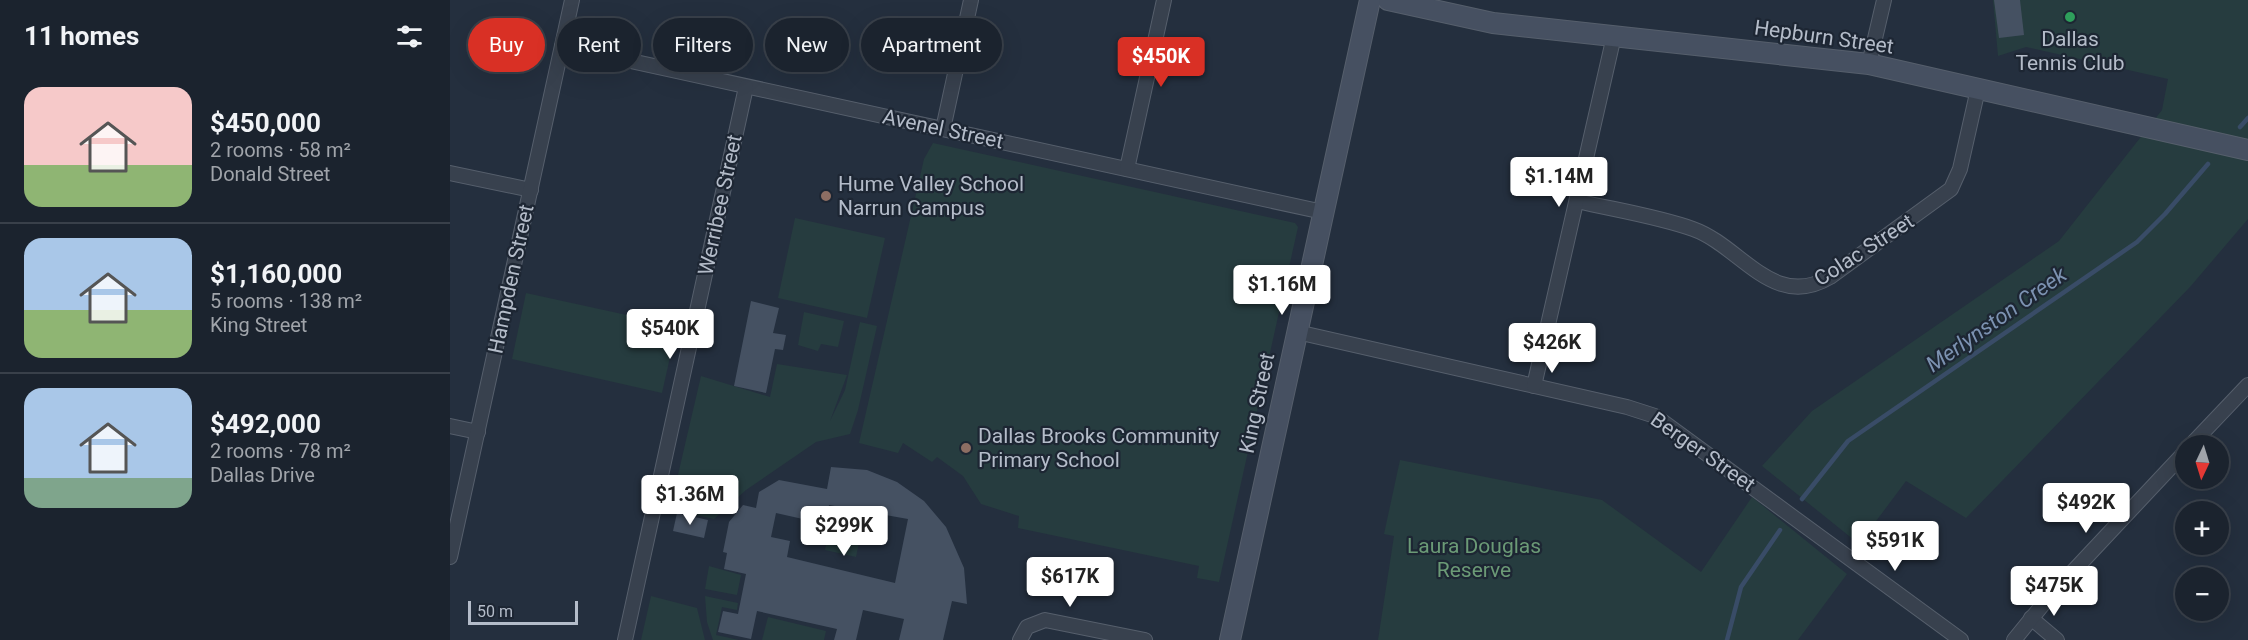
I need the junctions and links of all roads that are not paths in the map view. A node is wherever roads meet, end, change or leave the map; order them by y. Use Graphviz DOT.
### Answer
graph roads {
  1 [pos="572,0"];
  2 [pos="971,0"];
  3 [pos="1164,0"];
  4 [pos="1370,0"];
  5 [pos="1388,0"];
  6 [pos="1884,0"];
  7 [pos="568,18"];
  8 [pos="1614,36"];
  9 [pos="641,64"];
  10 [pos="1869,64"];
  11 [pos="557,69"];
  12 [pos="746,87"];
  13 [pos="1978,90"];
  14 [pos="943,129"];
  15 [pos="2248,150"];
  16 [pos="1127,169"];
  17 [pos="450,173"];
  18 [pos="531,190"];
  19 [pos="1577,201"];
  20 [pos="1323,212"];
  21 [pos="1297,332"];
  22 [pos="2248,385"];
  23 [pos="1534,386"];
  24 [pos="450,426"];
  25 [pos="478,432"];
  26 [pos="2200,435"];
  27 [pos="2175,463"];
  28 [pos="450,557"];
  29 [pos="2031,618"];
  30 [pos="625,640"];
  31 [pos="1020,640"];
  32 [pos="1145,640"];
  33 [pos="1230,640"];
  34 [pos="1961,640"];
  35 [pos="2014,640"];
  36 [pos="2057,640"];
  1 -- 7 [label="street, Hampden Street"];
  2 -- 14 [label="street"];
  3 -- 16 [label="street"];
  4 -- 20 [label="street, King Street"];
  5 -- 8 [label="street, Hepburn Street"];
  6 -- 10 [label="street"];
  8 -- 10 [label="street, Hepburn Street"];
  8 -- 19 [label="street"];
  9 -- 12 [label="street, Avenel Street"];
  10 -- 13 [label="street, Hepburn Street"];
  11 -- 18 [label="street, Hampden Street"];
  12 -- 14 [label="street, Avenel Street"];
  12 -- 30 [label="street, Werribee Street"];
  13 -- 15 [label="street, Hepburn Street"];
  13 -- 19 [label="street, Colac Street"];
  14 -- 16 [label="street, Avenel Street"];
  16 -- 20 [label="street, Avenel Street"];
  17 -- 18 [label="street"];
  18 -- 25 [label="street, Hampden Street"];
  19 -- 23 [label="street"];
  20 -- 21 [label="street, King Street"];
  21 -- 23 [label="street, Berger Street"];
  21 -- 33 [label="street, King Street"];
  22 -- 26 [label="street"];
  23 -- 34 [label="street, Berger Street"];
  24 -- 25 [label="street"];
  25 -- 28 [label="street, Hampden Street"];
  27 -- 29 [label="street"];
  29 -- 35 [label="street"];
  29 -- 36 [label="street"];
  31 -- 32 [label="street"];
}
